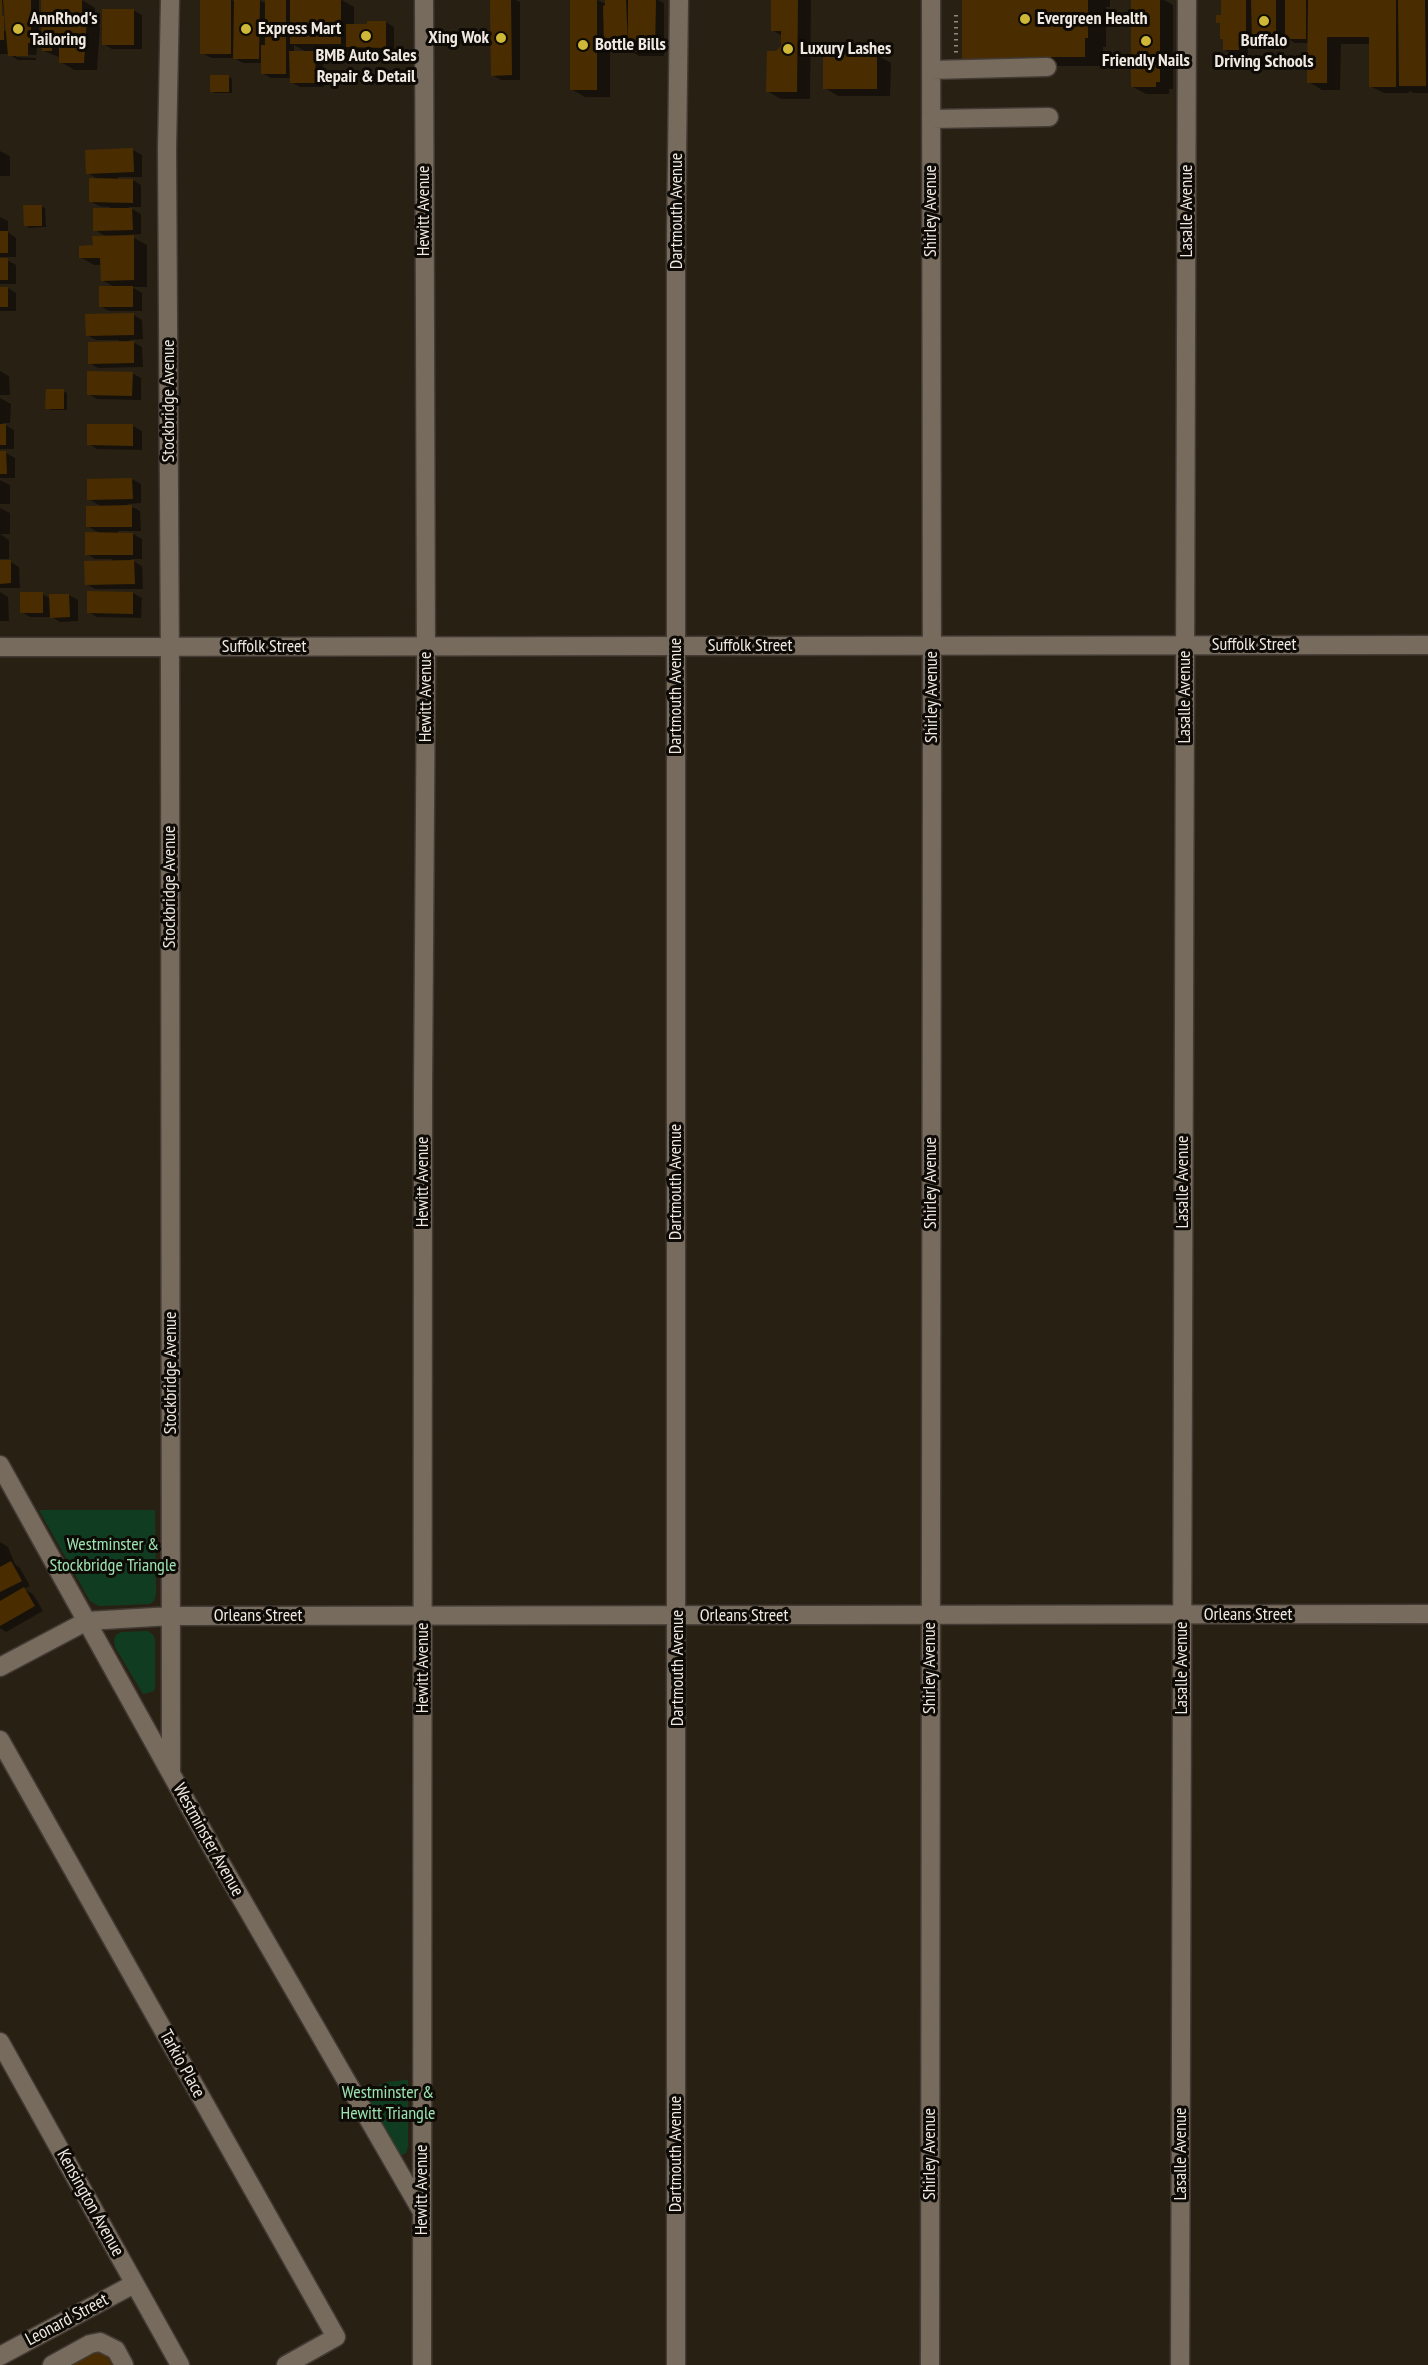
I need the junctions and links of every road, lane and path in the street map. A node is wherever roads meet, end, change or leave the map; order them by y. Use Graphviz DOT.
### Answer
graph roads {
  1 [pos="170,0"];
  2 [pos="423,0"];
  3 [pos="679,0"];
  4 [pos="931,0"];
  5 [pos="1187,0"];
  6 [pos="956,15"];
  7 [pos="956,63"];
  8 [pos="1047,67"];
  9 [pos="931,70"];
  10 [pos="1049,117"];
  11 [pos="931,119"];
  12 [pos="1186,645"];
  13 [pos="1428,645"];
  14 [pos="932,646"];
  15 [pos="0,647"];
  16 [pos="170,647"];
  17 [pos="676,647"];
  18 [pos="426,648"];
  19 [pos="0,1465"];
  20 [pos="1428,1614"];
  21 [pos="1182,1615"];
  22 [pos="171,1616"];
  23 [pos="423,1616"];
  24 [pos="678,1616"];
  25 [pos="930,1616"];
  26 [pos="87,1621"];
  27 [pos="0,1667"];
  28 [pos="0,1740"];
  29 [pos="171,1773"];
  30 [pos="0,2042"];
  31 [pos="422,2212"];
  32 [pos="134,2284"];
  33 [pos="10,2357"];
  34 [pos="52,2365"];
  35 [pos="124,2365"];
  36 [pos="180,2365"];
  37 [pos="286,2365"];
  38 [pos="422,2365"];
  39 [pos="676,2365"];
  40 [pos="930,2365"];
  41 [pos="1180,2365"];
  1 -- 16 [label="street, Stockbridge Avenue"];
  2 -- 18 [label="street, Hewitt Avenue"];
  3 -- 17 [label="street, Dartmouth Avenue"];
  4 -- 9 [label="street, Shirley Avenue"];
  5 -- 12 [label="street, Lasalle Avenue"];
  6 -- 7 [label="path"];
  8 -- 9 [label="street"];
  9 -- 11 [label="street, Shirley Avenue"];
  10 -- 11 [label="street"];
  11 -- 14 [label="street, Shirley Avenue"];
  12 -- 13 [label="street, Suffolk Street"];
  12 -- 14 [label="street, Suffolk Street"];
  12 -- 21 [label="street, Lasalle Avenue"];
  14 -- 17 [label="street, Suffolk Street"];
  14 -- 25 [label="street, Shirley Avenue"];
  15 -- 16 [label="street, Suffolk Street"];
  16 -- 18 [label="street, Suffolk Street"];
  16 -- 22 [label="street, Stockbridge Avenue"];
  17 -- 18 [label="street, Suffolk Street"];
  17 -- 24 [label="street, Dartmouth Avenue"];
  18 -- 23 [label="street, Hewitt Avenue"];
  19 -- 26 [label="street, Westminster Avenue"];
  20 -- 21 [label="street, Orleans Street"];
  21 -- 25 [label="street, Orleans Street"];
  21 -- 41 [label="street, Lasalle Avenue"];
  22 -- 23 [label="street, Orleans Street"];
  22 -- 26 [label="street, Orleans Street"];
  22 -- 29 [label="street, Stockbridge Avenue"];
  23 -- 24 [label="street, Orleans Street"];
  23 -- 31 [label="street, Hewitt Avenue"];
  24 -- 25 [label="street, Orleans Street"];
  24 -- 39 [label="street, Dartmouth Avenue"];
  25 -- 40 [label="street, Shirley Avenue"];
  26 -- 27 [label="street, Orleans Street"];
  26 -- 29 [label="street, Westminster Avenue"];
  28 -- 37 [label="street, Tarkio Place"];
  29 -- 31 [label="street, Westminster Avenue"];
  30 -- 32 [label="street, Kensington Avenue"];
  31 -- 38 [label="street, Hewitt Avenue"];
  32 -- 33 [label="street, Leonard Street"];
  32 -- 36 [label="street, Kensington Avenue"];
  34 -- 35 [label="street"];
}
